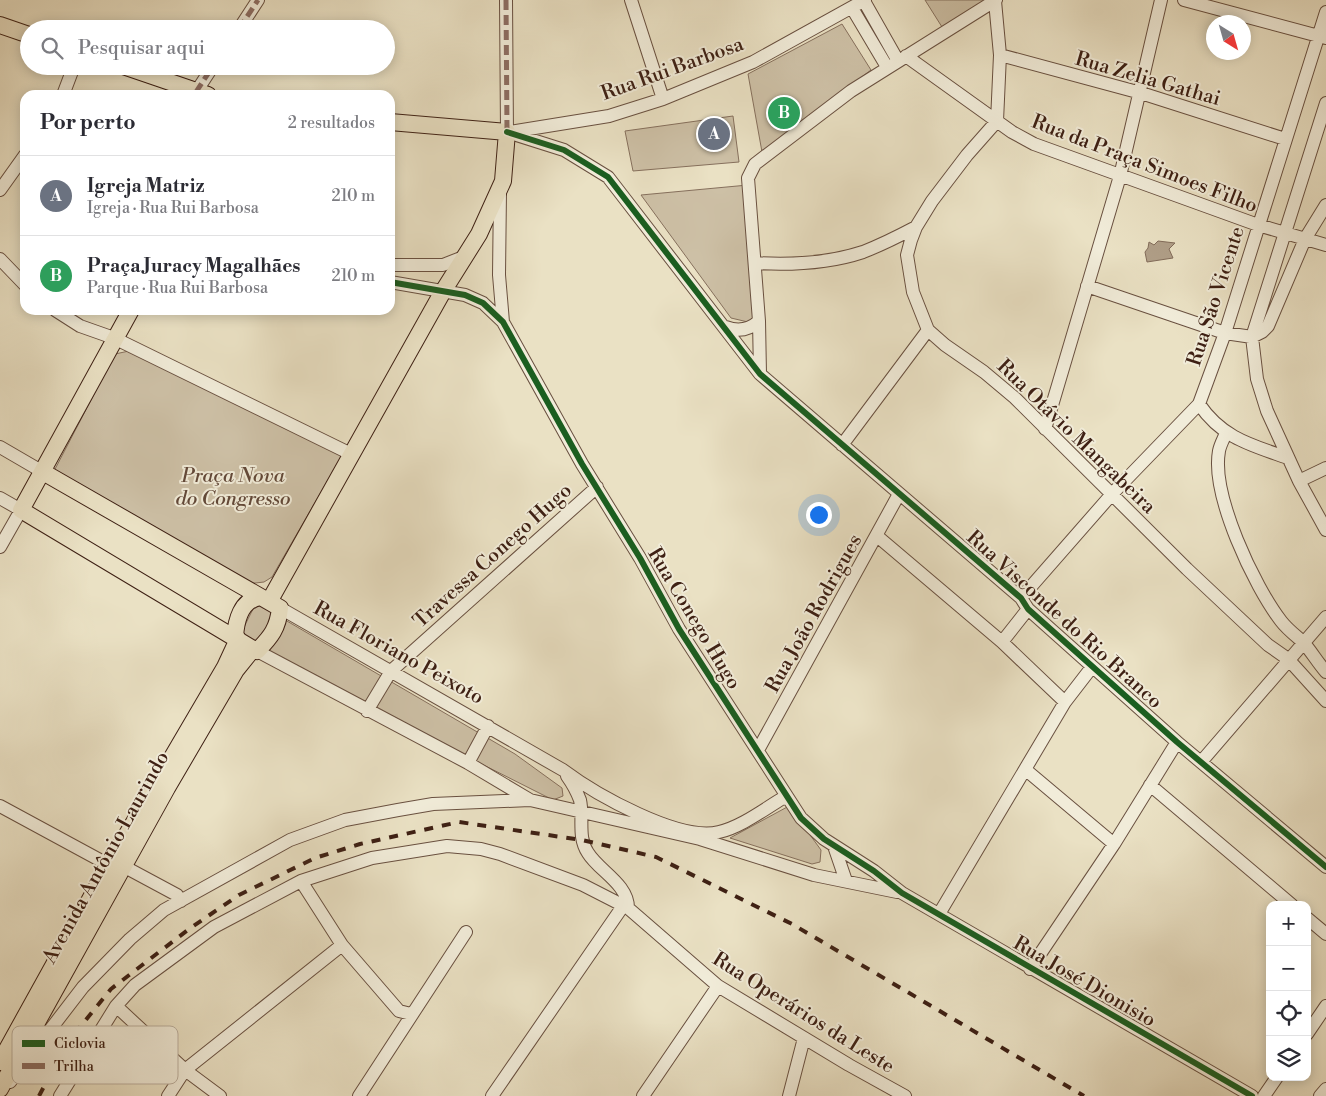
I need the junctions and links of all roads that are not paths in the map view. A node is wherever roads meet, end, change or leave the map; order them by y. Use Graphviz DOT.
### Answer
graph roads {
  1 [pos="258,0"];
  2 [pos="506,0"];
  3 [pos="631,0"];
  4 [pos="864,0"];
  5 [pos="1161,0"];
  6 [pos="1184,0"];
  7 [pos="995,1"];
  8 [pos="852,8"];
  9 [pos="1326,12"];
  10 [pos="244,20"];
  11 [pos="0,25"];
  12 [pos="20,32"];
  13 [pos="1323,37"];
  14 [pos="1000,55"];
  15 [pos="902,58"];
  16 [pos="887,67"];
  17 [pos="71,75"];
  18 [pos="148,75"];
  19 [pos="210,75"];
  20 [pos="65,90"];
  21 [pos="191,90"];
  22 [pos="204,90"];
  23 [pos="1141,93"];
  24 [pos="663,99"];
  25 [pos="1326,104"];
  26 [pos="997,121"];
  27 [pos="395,122"];
  28 [pos="507,132"];
  29 [pos="1285,139"];
  30 [pos="20,162"];
  31 [pos="1120,176"];
  32 [pos="500,188"];
  33 [pos="0,190"];
  34 [pos="1326,205"];
  35 [pos="1258,225"];
  36 [pos="916,227"];
  37 [pos="1283,233"];
  38 [pos="1305,239"];
  39 [pos="1326,245"];
  40 [pos="467,255"];
  41 [pos="0,259"];
  42 [pos="755,263"];
  43 [pos="395,265"];
  44 [pos="20,280"];
  45 [pos="395,283"];
  46 [pos="1088,286"];
  47 [pos="442,292"];
  48 [pos="63,315"];
  49 [pos="128,315"];
  50 [pos="759,321"];
  51 [pos="502,322"];
  52 [pos="726,327"];
  53 [pos="928,330"];
  54 [pos="1225,333"];
  55 [pos="1252,337"];
  56 [pos="114,338"];
  57 [pos="760,374"];
  58 [pos="1199,404"];
  59 [pos="1045,429"];
  60 [pos="1226,433"];
  61 [pos="842,445"];
  62 [pos="0,447"];
  63 [pos="351,454"];
  64 [pos="1288,458"];
  65 [pos="1326,468"];
  66 [pos="43,472"];
  67 [pos="1299,481"];
  68 [pos="597,487"];
  69 [pos="899,494"];
  70 [pos="1112,494"];
  71 [pos="0,498"];
  72 [pos="21,510"];
  73 [pos="1326,530"];
  74 [pos="877,536"];
  75 [pos="0,547"];
  76 [pos="270,602"];
  77 [pos="1025,604"];
  78 [pos="1326,617"];
  79 [pos="236,638"];
  80 [pos="1002,642"];
  81 [pos="1303,643"];
  82 [pos="255,650"];
  83 [pos="1288,659"];
  84 [pos="1092,667"];
  85 [pos="391,671"];
  86 [pos="1326,672"];
  87 [pos="1326,701"];
  88 [pos="1065,702"];
  89 [pos="367,711"];
  90 [pos="488,726"];
  91 [pos="1177,742"];
  92 [pos="758,750"];
  93 [pos="1201,762"];
  94 [pos="468,763"];
  95 [pos="563,770"];
  96 [pos="1026,770"];
  97 [pos="1150,785"];
  98 [pos="788,799"];
  99 [pos="530,800"];
  100 [pos="0,806"];
  101 [pos="580,811"];
  102 [pos="1114,844"];
  103 [pos="834,846"];
  104 [pos="116,866"];
  105 [pos="1326,867"];
  106 [pos="846,880"];
  107 [pos="301,881"];
  108 [pos="902,893"];
  109 [pos="181,901"];
  110 [pos="1287,901"];
  111 [pos="626,907"];
  112 [pos="939,914"];
  113 [pos="1311,921"];
  114 [pos="466,932"];
  115 [pos="1326,934"];
  116 [pos="342,945"];
  117 [pos="1030,969"];
  118 [pos="718,986"];
  119 [pos="116,1006"];
  120 [pos="1326,1006"];
  121 [pos="411,1014"];
  122 [pos="21,1026"];
  123 [pos="33,1026"];
  124 [pos="54,1026"];
  125 [pos="104,1026"];
  126 [pos="138,1026"];
  127 [pos="1311,1028"];
  128 [pos="804,1038"];
  129 [pos="12,1041"];
  130 [pos="1,1059"];
  131 [pos="178,1064"];
  132 [pos="12,1066"];
  133 [pos="185,1070"];
  134 [pos="12,1078"];
  135 [pos="178,1081"];
  136 [pos="1274,1081"];
  137 [pos="67,1084"];
  138 [pos="176,1084"];
  139 [pos="0,1089"];
  140 [pos="1326,1089"];
  141 [pos="0,1093"];
  142 [pos="60,1096"];
  143 [pos="168,1096"];
  144 [pos="220,1096"];
  145 [pos="358,1096"];
  146 [pos="492,1096"];
  147 [pos="644,1096"];
  148 [pos="789,1096"];
  149 [pos="906,1096"];
  150 [pos="1252,1096"];
  151 [pos="1264,1096"];
  152 [pos="1320,1096"];
  1 -- 10 [label="street"];
  2 -- 28 [label="street"];
  3 -- 24 [label="street"];
  4 -- 8 [label="street, Rua Rui Barbosa"];
  4 -- 15 [label="street"];
  5 -- 23 [label="street"];
  6 -- 13 [label="street"];
  7 -- 14 [label="street"];
  7 -- 15 [label="street"];
  8 -- 16 [label="street"];
  8 -- 24 [label="street, Rua Rui Barbosa"];
  9 -- 13 [label="street, Rua São Vicente"];
  11 -- 12 [label="main road"];
  13 -- 29 [label="street, Rua São Vicente"];
  14 -- 23 [label="street, Rua Zelia Gathai"];
  14 -- 26 [label="street"];
  15 -- 16 [label="street"];
  15 -- 26 [label="street, Rua da Praça Simoes Filho"];
  16 -- 42 [label="street"];
  17 -- 20 [label="street"];
  18 -- 21 [label="main road"];
  19 -- 22 [label="street"];
  23 -- 29 [label="street, Rua Zelia Gathai"];
  23 -- 31 [label="street"];
  24 -- 28 [label="street, Rua Rui Barbosa"];
  25 -- 37 [label="street"];
  26 -- 31 [label="street, Rua da Praça Simoes Filho"];
  26 -- 36 [label="street, Rua Otávio Mangabeira"];
  27 -- 28 [label="main road, Rua Rui Barbosa"];
  28 -- 32 [label="main road"];
  28 -- 52 [label="street, Rua Visconde do Rio Branco"];
  29 -- 35 [label="street, Rua São Vicente"];
  30 -- 33 [label="street"];
  31 -- 35 [label="street, Rua da Praça Simoes Filho"];
  31 -- 46 [label="street"];
  32 -- 40 [label="main road"];
  32 -- 51 [label="street"];
  34 -- 38 [label="street"];
  35 -- 37 [label="street, Rua da Praça Simoes Filho"];
  35 -- 54 [label="street, Rua São Vicente"];
  36 -- 42 [label="street"];
  36 -- 53 [label="street, Rua Otávio Mangabeira"];
  37 -- 38 [label="street, Rua da Praça Simoes Filho"];
  37 -- 55 [label="street"];
  38 -- 39 [label="street, Rua da Praça Simoes Filho"];
  38 -- 55 [label="street"];
  40 -- 43 [label="street"];
  40 -- 47 [label="main road"];
  41 -- 44 [label="street"];
  42 -- 50 [label="street"];
  45 -- 47 [label="street"];
  46 -- 54 [label="street"];
  46 -- 59 [label="street"];
  47 -- 51 [label="street"];
  47 -- 63 [label="main road"];
  48 -- 56 [label="street"];
  49 -- 56 [label="main road"];
  50 -- 52 [label="street"];
  50 -- 57 [label="street"];
  51 -- 68 [label="street, Rua Conego Hugo"];
  52 -- 57 [label="street, Rua Visconde do Rio Branco"];
  53 -- 59 [label="street, Rua Otávio Mangabeira"];
  53 -- 61 [label="street"];
  54 -- 55 [label="street"];
  54 -- 58 [label="street, Rua São Vicente"];
  55 -- 64 [label="street"];
  56 -- 63 [label="street"];
  56 -- 66 [label="main road"];
  57 -- 61 [label="street, Rua Visconde do Rio Branco"];
  58 -- 60 [label="street"];
  58 -- 70 [label="street"];
  59 -- 70 [label="street, Rua Otávio Mangabeira"];
  60 -- 64 [label="street"];
  60 -- 81 [label="street"];
  61 -- 69 [label="street, Rua Visconde do Rio Branco"];
  62 -- 66 [label="street, Rua Floriano Peixoto"];
  63 -- 76 [label="main road"];
  64 -- 67 [label="street"];
  65 -- 67 [label="street"];
  66 -- 72 [label="main road"];
  66 -- 76 [label="main road, Rua Floriano Peixoto"];
  67 -- 73 [label="street"];
  68 -- 85 [label="street, Travessa Conego Hugo"];
  68 -- 92 [label="street, Rua Conego Hugo"];
  69 -- 74 [label="street, Rua João Rodrigues"];
  69 -- 77 [label="street, Rua Visconde do Rio Branco"];
  70 -- 77 [label="street"];
  70 -- 83 [label="street, Rua Otávio Mangabeira"];
  71 -- 72 [label="street"];
  72 -- 75 [label="street"];
  72 -- 79 [label="main road"];
  74 -- 80 [label="street"];
  74 -- 92 [label="street, Rua João Rodrigues"];
  76 -- 79 [label="main road"];
  76 -- 82 [label="main road"];
  76 -- 85 [label="street, Rua Floriano Peixoto"];
  77 -- 80 [label="street"];
  77 -- 84 [label="street, Rua Visconde do Rio Branco"];
  78 -- 81 [label="street"];
  79 -- 82 [label="main road"];
  79 -- 104 [label="main road, Avenida Antônio Laurindo"];
  80 -- 88 [label="street"];
  81 -- 83 [label="street"];
  81 -- 86 [label="street"];
  82 -- 89 [label="street"];
  82 -- 104 [label="main road, Avenida Antônio Laurindo"];
  83 -- 87 [label="street, Rua Otávio Mangabeira"];
  83 -- 93 [label="street"];
  84 -- 88 [label="street"];
  84 -- 91 [label="street, Rua Visconde do Rio Branco"];
  85 -- 89 [label="street, Travessa Conego Hugo"];
  85 -- 90 [label="street, Rua Floriano Peixoto"];
  88 -- 96 [label="street"];
  89 -- 94 [label="street"];
  90 -- 94 [label="street"];
  90 -- 95 [label="street, Rua Floriano Peixoto"];
  91 -- 93 [label="street, Rua Visconde do Rio Branco"];
  91 -- 97 [label="street"];
  92 -- 98 [label="street, Rua Conego Hugo"];
  93 -- 105 [label="street, Rua Visconde do Rio Branco"];
  94 -- 99 [label="street"];
  95 -- 98 [label="street, Rua Floriano Peixoto"];
  95 -- 101 [label="street"];
  96 -- 102 [label="street"];
  96 -- 112 [label="street"];
  97 -- 102 [label="street"];
  97 -- 110 [label="street"];
  98 -- 103 [label="street, Rua Conego Hugo"];
  99 -- 101 [label="street"];
  99 -- 109 [label="street"];
  100 -- 104 [label="street"];
  101 -- 106 [label="street"];
  101 -- 111 [label="street"];
  102 -- 117 [label="street"];
  103 -- 106 [label="street"];
  103 -- 108 [label="street, Rua Conego Hugo"];
  104 -- 109 [label="street"];
  104 -- 122 [label="main road, Avenida Antônio Laurindo"];
  104 -- 123 [label="main road, Avenida Antônio Laurindo"];
  106 -- 108 [label="street"];
  107 -- 111 [label="street, Rua Operários da Leste"];
  107 -- 116 [label="street"];
  107 -- 119 [label="street, Rua Operários da Leste"];
  108 -- 112 [label="street, Rua José Dionisio"];
  109 -- 124 [label="street"];
  111 -- 118 [label="street, Rua Operários da Leste"];
  111 -- 146 [label="street"];
  112 -- 117 [label="street, Rua José Dionisio"];
  113 -- 115 [label="street"];
  114 -- 121 [label="street"];
  116 -- 121 [label="street"];
  116 -- 133 [label="street"];
  117 -- 150 [label="street, Rua José Dionisio"];
  118 -- 128 [label="street, Rua Operários da Leste"];
  118 -- 147 [label="street"];
  119 -- 125 [label="street, Rua Operários da Leste"];
  119 -- 126 [label="street"];
  120 -- 127 [label="street"];
  121 -- 145 [label="street"];
  128 -- 148 [label="street"];
  128 -- 149 [label="street, Rua Operários da Leste"];
  129 -- 130 [label="main road, Avenida Antônio Laurindo"];
  131 -- 133 [label="street"];
  132 -- 139 [label="main road, Avenida Antônio Laurindo"];
  133 -- 135 [label="street"];
  133 -- 144 [label="street"];
  134 -- 141 [label="street"];
  136 -- 151 [label="street"];
  137 -- 142 [label="street, Rua Operários da Leste"];
  138 -- 143 [label="street"];
  140 -- 152 [label="street"];
}
